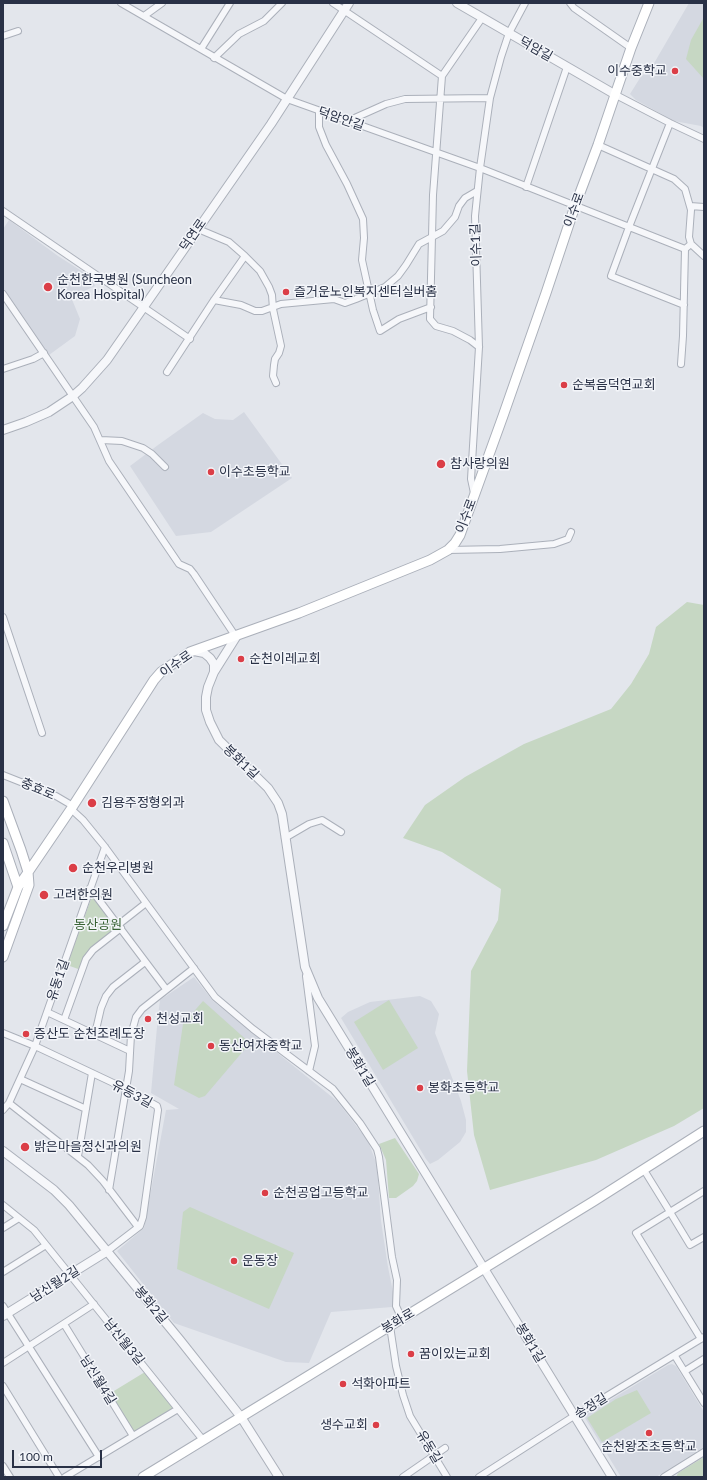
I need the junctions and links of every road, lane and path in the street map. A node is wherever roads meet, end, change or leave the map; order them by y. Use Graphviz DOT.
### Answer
graph roads {
  1 [pos="121,3"];
  2 [pos="162,3"];
  3 [pos="230,3"];
  4 [pos="282,3"];
  5 [pos="333,3"];
  6 [pos="457,3"];
  7 [pos="525,3"];
  8 [pos="570,3"];
  9 [pos="650,3"];
  10 [pos="347,7"];
  11 [pos="144,16"];
  12 [pos="482,18"];
  13 [pos="18,31"];
  14 [pos="510,33"];
  15 [pos="3,36"];
  16 [pos="631,48"];
  17 [pos="201,49"];
  18 [pos="214,58"];
  19 [pos="567,67"];
  20 [pos="442,76"];
  21 [pos="616,95"];
  22 [pos="439,98"];
  23 [pos="490,98"];
  24 [pos="287,99"];
  25 [pos="319,112"];
  26 [pos="348,122"];
  27 [pos="670,123"];
  28 [pos="702,136"];
  29 [pos="598,145"];
  30 [pos="436,154"];
  31 [pos="480,168"];
  32 [pos="652,168"];
  33 [pos="526,187"];
  34 [pos="477,191"];
  35 [pos="575,206"];
  36 [pos="690,206"];
  37 [pos="704,207"];
  38 [pos="3,211"];
  39 [pos="629,227"];
  40 [pos="198,229"];
  41 [pos="433,236"];
  42 [pos="691,244"];
  43 [pos="685,249"];
  44 [pos="245,256"];
  45 [pos="704,256"];
  46 [pos="370,293"];
  47 [pos="3,294"];
  48 [pos="214,300"];
  49 [pos="5,302"];
  50 [pos="684,304"];
  51 [pos="273,306"];
  52 [pos="430,307"];
  53 [pos="143,308"];
  54 [pos="190,339"];
  55 [pos="479,347"];
  56 [pos="44,353"];
  57 [pos="681,364"];
  58 [pos="3,369"];
  59 [pos="167,372"];
  60 [pos="276,383"];
  61 [pos="73,396"];
  62 [pos="3,430"];
  63 [pos="100,440"];
  64 [pos="165,467"];
  65 [pos="474,494"];
  66 [pos="571,532"];
  67 [pos="448,550"];
  68 [pos="3,617"];
  69 [pos="236,637"];
  70 [pos="194,651"];
  71 [pos="214,672"];
  72 [pos="42,733"];
  73 [pos="3,775"];
  74 [pos="3,801"];
  75 [pos="72,807"];
  76 [pos="341,832"];
  77 [pos="285,838"];
  78 [pos="3,843"];
  79 [pos="105,847"];
  80 [pos="21,850"];
  81 [pos="39,855"];
  82 [pos="28,872"];
  83 [pos="18,887"];
  84 [pos="90,888"];
  85 [pos="146,903"];
  86 [pos="3,926"];
  87 [pos="120,927"];
  88 [pos="3,957"];
  89 [pos="145,962"];
  90 [pos="306,967"];
  91 [pos="194,968"];
  92 [pos="166,989"];
  93 [pos="47,1012"];
  94 [pos="64,1020"];
  95 [pos="3,1032"];
  96 [pos="95,1034"];
  97 [pos="35,1046"];
  98 [pos="130,1051"];
  99 [pos="309,1071"];
  100 [pos="92,1073"];
  101 [pos="20,1079"];
  102 [pos="126,1089"];
  103 [pos="9,1103"];
  104 [pos="86,1109"];
  105 [pos="3,1110"];
  106 [pos="704,1131"];
  107 [pos="704,1137"];
  108 [pos="3,1151"];
  109 [pos="78,1156"];
  110 [pos="652,1165"];
  111 [pos="644,1170"];
  112 [pos="110,1190"];
  113 [pos="704,1191"];
  114 [pos="3,1204"];
  115 [pos="670,1212"];
  116 [pos="19,1218"];
  117 [pos="138,1227"];
  118 [pos="3,1228"];
  119 [pos="704,1237"];
  120 [pos="46,1245"];
  121 [pos="106,1252"];
  122 [pos="485,1268"];
  123 [pos="3,1272"];
  124 [pos="70,1274"];
  125 [pos="94,1304"];
  126 [pos="4,1312"];
  127 [pos="402,1319"];
  128 [pos="64,1324"];
  129 [pos="390,1326"];
  130 [pos="703,1338"];
  131 [pos="29,1346"];
  132 [pos="675,1356"];
  133 [pos="704,1359"];
  134 [pos="3,1363"];
  135 [pos="685,1372"];
  136 [pos="3,1386"];
  137 [pos="704,1403"];
  138 [pos="178,1409"];
  139 [pos="574,1416"];
  140 [pos="241,1417"];
  141 [pos="133,1436"];
  142 [pos="203,1440"];
  143 [pos="445,1448"];
  144 [pos="704,1452"];
  145 [pos="434,1456"];
  146 [pos="99,1457"];
  147 [pos="3,1466"];
  148 [pos="671,1475"];
  149 [pos="10,1477"];
  150 [pos="60,1477"];
  151 [pos="65,1477"];
  152 [pos="143,1477"];
  153 [pos="279,1477"];
  154 [pos="403,1477"];
  155 [pos="447,1477"];
  156 [pos="479,1477"];
  157 [pos="612,1477"];
  158 [pos="664,1477"];
  1 -- 11 [label="street, 덕암안길"];
  2 -- 11 [label="street"];
  3 -- 17 [label="street"];
  4 -- 18 [label="street"];
  5 -- 10 [label="street"];
  6 -- 12 [label="street, 덕암길"];
  7 -- 14 [label="street, 이수1길"];
  8 -- 16 [label="street"];
  9 -- 16 [label="main road, 이수로"];
  10 -- 20 [label="street"];
  10 -- 24 [label="street, 덕연로"];
  11 -- 17 [label="street, 덕암안길"];
  12 -- 14 [label="street, 덕암길"];
  12 -- 20 [label="street"];
  13 -- 15 [label="street"];
  14 -- 19 [label="street, 덕암길"];
  14 -- 23 [label="street, 이수1길"];
  16 -- 21 [label="main road, 이수로"];
  17 -- 18 [label="street, 덕암안길"];
  18 -- 24 [label="street, 덕암안길"];
  19 -- 21 [label="street, 덕암길"];
  19 -- 33 [label="street"];
  20 -- 22 [label="street"];
  21 -- 27 [label="street"];
  21 -- 29 [label="main road, 이수로"];
  22 -- 23 [label="street"];
  22 -- 26 [label="street"];
  22 -- 30 [label="street"];
  23 -- 31 [label="street, 이수1길"];
  24 -- 25 [label="street, 덕암안길"];
  24 -- 40 [label="street, 덕연로"];
  25 -- 26 [label="street, 덕암안길"];
  25 -- 46 [label="street"];
  26 -- 30 [label="street, 덕암안길"];
  27 -- 28 [label="street"];
  27 -- 32 [label="street"];
  29 -- 32 [label="street"];
  29 -- 35 [label="main road, 이수로"];
  30 -- 31 [label="street, 덕암안길"];
  30 -- 41 [label="street"];
  31 -- 33 [label="street, 덕암안길"];
  31 -- 34 [label="street, 이수1길"];
  32 -- 36 [label="street"];
  32 -- 39 [label="street"];
  33 -- 35 [label="street, 덕암안길"];
  34 -- 41 [label="street"];
  34 -- 55 [label="street, 이수1길"];
  35 -- 39 [label="street, 덕암안길"];
  35 -- 65 [label="main road, 이수로"];
  36 -- 37 [label="street"];
  36 -- 42 [label="street"];
  38 -- 53 [label="street"];
  39 -- 43 [label="street, 덕암안길"];
  39 -- 50 [label="street"];
  40 -- 44 [label="street"];
  40 -- 53 [label="street, 덕연로"];
  41 -- 46 [label="street"];
  41 -- 52 [label="street"];
  42 -- 43 [label="street"];
  42 -- 45 [label="street"];
  43 -- 50 [label="street"];
  44 -- 48 [label="street"];
  44 -- 51 [label="street"];
  46 -- 51 [label="street"];
  46 -- 52 [label="street"];
  47 -- 49 [label="street"];
  48 -- 51 [label="street"];
  48 -- 54 [label="street"];
  49 -- 56 [label="street"];
  50 -- 57 [label="street"];
  51 -- 60 [label="street"];
  52 -- 55 [label="street"];
  53 -- 54 [label="street"];
  53 -- 61 [label="street, 덕연로"];
  54 -- 59 [label="street"];
  55 -- 65 [label="street, 이수1길"];
  56 -- 58 [label="street"];
  56 -- 61 [label="street"];
  61 -- 62 [label="street, 덕연로"];
  61 -- 63 [label="street"];
  63 -- 64 [label="street"];
  63 -- 69 [label="street"];
  65 -- 67 [label="main road, 이수로"];
  66 -- 67 [label="street"];
  67 -- 69 [label="main road, 이수로"];
  68 -- 72 [label="street"];
  69 -- 70 [label="main road, 이수로"];
  69 -- 71 [label="street, 봉화1길"];
  70 -- 71 [label="street"];
  70 -- 75 [label="main road, 이수로"];
  71 -- 77 [label="street, 봉화1길"];
  73 -- 75 [label="street, 충효로"];
  74 -- 80 [label="main road, 충효로"];
  75 -- 79 [label="street, 충효로"];
  75 -- 81 [label="main road, 이수로"];
  76 -- 77 [label="street"];
  77 -- 90 [label="street, 봉화1길"];
  78 -- 83 [label="main road"];
  79 -- 84 [label="street, 유동1길"];
  79 -- 85 [label="street, 충효로"];
  80 -- 81 [label="main road"];
  80 -- 82 [label="main road, 충효로"];
  81 -- 82 [label="main road, 이수로"];
  82 -- 83 [label="main road, 이수로"];
  82 -- 88 [label="main road, 이수로"];
  83 -- 86 [label="main road, 이수로"];
  84 -- 87 [label="street"];
  84 -- 93 [label="street, 유동1길"];
  85 -- 87 [label="street"];
  85 -- 91 [label="street, 충효로"];
  87 -- 89 [label="street"];
  87 -- 94 [label="street"];
  89 -- 92 [label="street"];
  89 -- 96 [label="street"];
  90 -- 99 [label="street"];
  90 -- 122 [label="street, 봉화1길"];
  91 -- 92 [label="street"];
  91 -- 99 [label="street, 충효로"];
  92 -- 98 [label="street"];
  93 -- 94 [label="street"];
  93 -- 97 [label="street, 유동1길"];
  94 -- 96 [label="street"];
  95 -- 97 [label="street, 유동3길"];
  96 -- 98 [label="street"];
  97 -- 100 [label="street, 유동3길"];
  97 -- 101 [label="street, 유동1길"];
  98 -- 102 [label="street"];
  99 -- 127 [label="street, 충효로"];
  100 -- 102 [label="street, 유동3길"];
  100 -- 104 [label="street"];
  101 -- 103 [label="street, 유동1길"];
  101 -- 104 [label="street"];
  102 -- 112 [label="street"];
  102 -- 117 [label="street, 유동3길"];
  103 -- 105 [label="street, 유동1길"];
  103 -- 109 [label="street"];
  104 -- 109 [label="street"];
  106 -- 110 [label="main road, 봉화로"];
  107 -- 110 [label="main road, 봉화로"];
  108 -- 121 [label="street, 봉화2길"];
  109 -- 112 [label="street"];
  110 -- 111 [label="main road, 봉화로"];
  111 -- 115 [label="street"];
  111 -- 122 [label="main road, 봉화로"];
  112 -- 117 [label="street"];
  113 -- 115 [label="street"];
  114 -- 116 [label="street, 남신월3길"];
  115 -- 119 [label="street"];
  115 -- 130 [label="street"];
  116 -- 118 [label="street"];
  116 -- 120 [label="street, 남신월3길"];
  117 -- 121 [label="street"];
  120 -- 123 [label="street"];
  120 -- 124 [label="street, 남신월3길"];
  121 -- 124 [label="street, 남신월2길"];
  121 -- 140 [label="street, 봉화2길"];
  122 -- 127 [label="main road, 봉화로"];
  122 -- 139 [label="street, 봉화1길"];
  124 -- 125 [label="street, 남신월3길"];
  124 -- 126 [label="street, 남신월2길"];
  125 -- 128 [label="street"];
  125 -- 138 [label="street, 남신월3길"];
  126 -- 131 [label="street"];
  127 -- 129 [label="main road, 봉화로"];
  128 -- 131 [label="street"];
  128 -- 141 [label="street, 남신월4길"];
  129 -- 140 [label="main road, 봉화로"];
  129 -- 145 [label="street, 유동길"];
  130 -- 132 [label="street, 송정길"];
  131 -- 134 [label="street"];
  131 -- 146 [label="street"];
  132 -- 135 [label="street"];
  132 -- 139 [label="street, 송정길"];
  133 -- 135 [label="street"];
  135 -- 137 [label="street"];
  136 -- 150 [label="street"];
  138 -- 141 [label="street"];
  138 -- 142 [label="street, 남신월3길"];
  139 -- 156 [label="street, 송정길"];
  139 -- 157 [label="street, 봉화1길"];
  140 -- 142 [label="main road, 봉화로"];
  140 -- 153 [label="street, 봉화2길"];
  141 -- 146 [label="street"];
  142 -- 152 [label="main road, 봉화로"];
  143 -- 145 [label="street"];
  144 -- 148 [label="street"];
  145 -- 154 [label="street"];
  145 -- 155 [label="street, 유동길"];
  146 -- 151 [label="street"];
  147 -- 149 [label="street"];
  148 -- 158 [label="street"];
}
